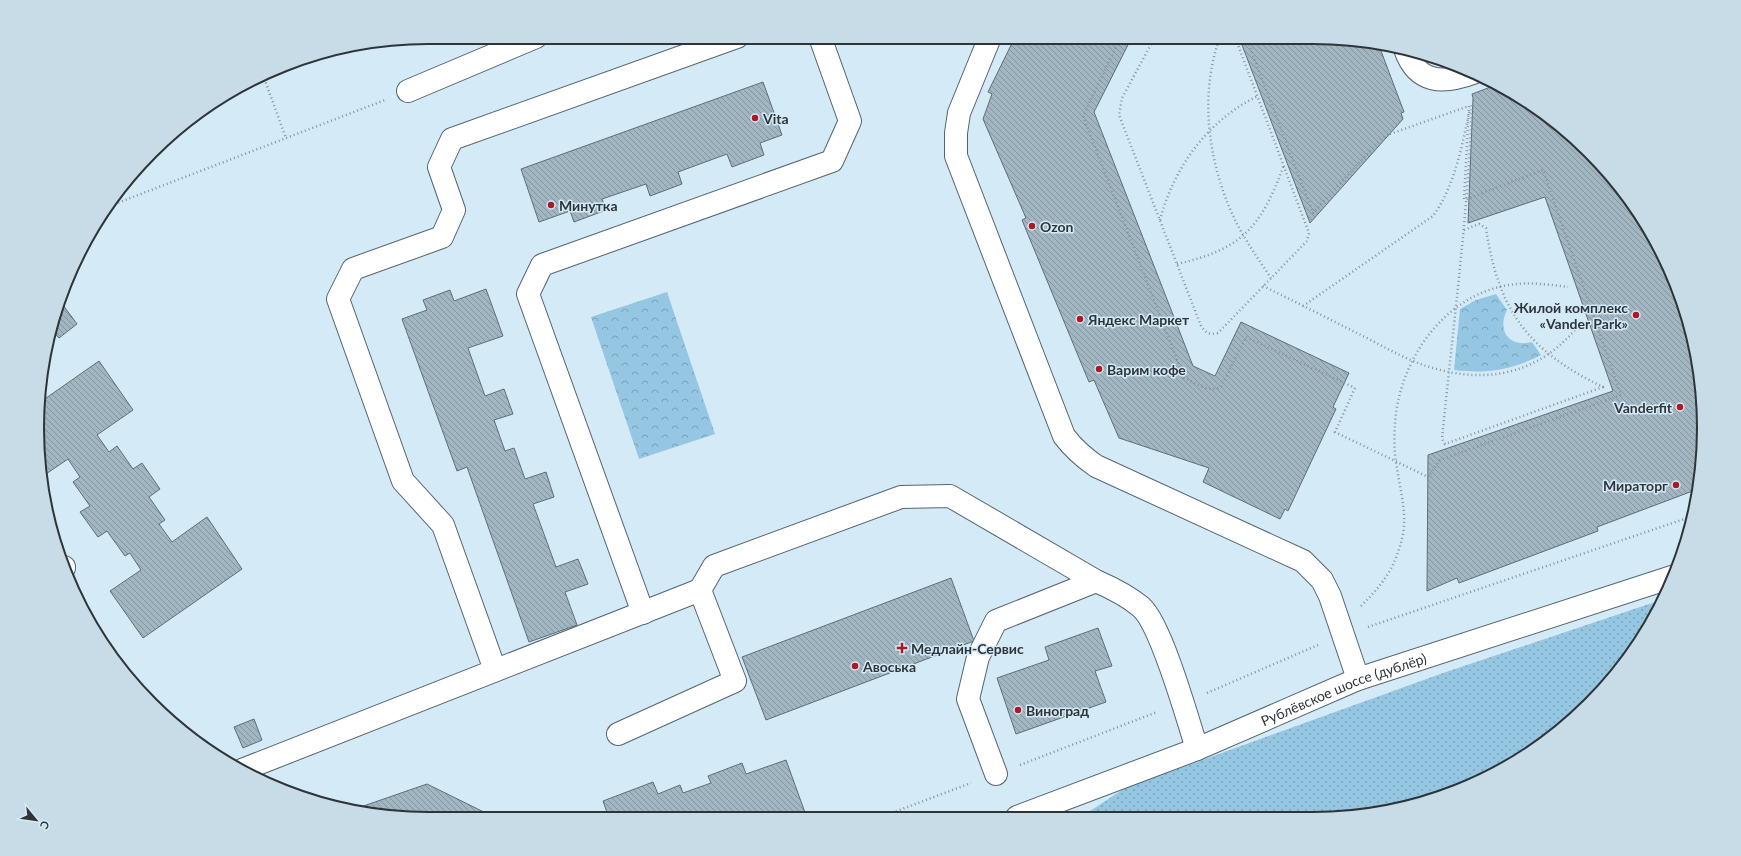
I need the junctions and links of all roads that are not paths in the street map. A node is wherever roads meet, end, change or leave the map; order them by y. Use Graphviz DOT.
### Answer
graph roads {
  1 [pos="519,44"];
  2 [pos="717,44"];
  3 [pos="822,44"];
  4 [pos="987,44"];
  5 [pos="1409,56"];
  6 [pos="1465,75"];
  7 [pos="408,91"];
  8 [pos="1666,579"];
  9 [pos="1096,581"];
  10 [pos="700,590"];
  11 [pos="643,613"];
  12 [pos="495,670"];
  13 [pos="1358,679"];
  14 [pos="618,734"];
  15 [pos="1197,749"];
  16 [pos="249,767"];
  17 [pos="996,774"];
  18 [pos="1030,812"];
  1 -- 7 [label="street"];
  2 -- 12 [label="street"];
  3 -- 11 [label="street"];
  4 -- 13 [label="street"];
  5 -- 6 [label="street"];
  8 -- 13 [label="street, Рублёвское шоссе (дублёр)"];
  9 -- 10 [label="street"];
  9 -- 15 [label="street"];
  9 -- 17 [label="street"];
  10 -- 11 [label="street"];
  10 -- 14 [label="street"];
  11 -- 12 [label="street"];
  12 -- 16 [label="street"];
  13 -- 15 [label="street, Рублёвское шоссе (дублёр)"];
  15 -- 18 [label="street, Рублёвское шоссе (дублёр)"];
}
